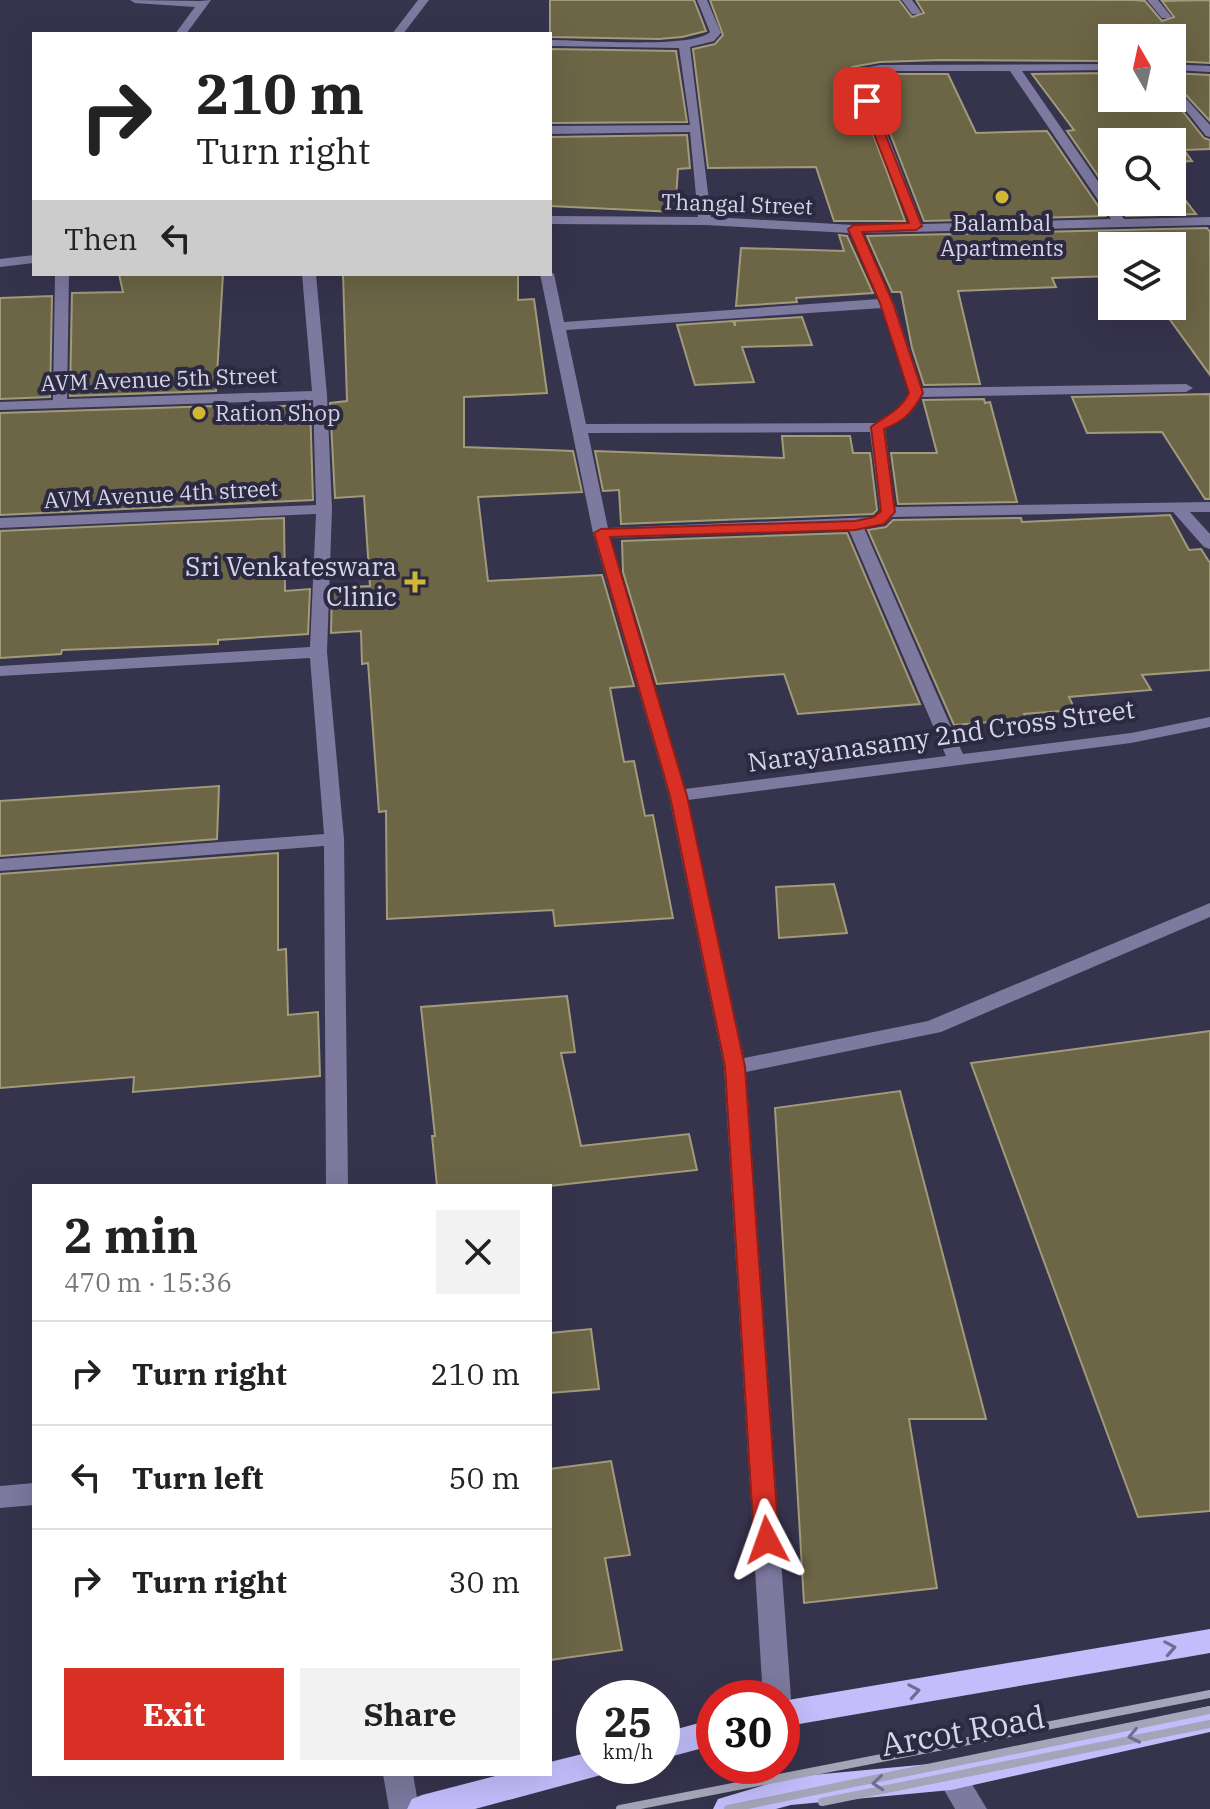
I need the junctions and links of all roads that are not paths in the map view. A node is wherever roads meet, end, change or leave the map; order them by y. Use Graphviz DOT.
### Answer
graph roads {
  1 [pos="135,0"];
  2 [pos="424,0"];
  3 [pos="702,0"];
  4 [pos="907,0"];
  5 [pos="1152,0"];
  6 [pos="204,2"];
  7 [pos="916,12"];
  8 [pos="1166,16"];
  9 [pos="182,32"];
  10 [pos="399,32"];
  11 [pos="552,43"];
  12 [pos="684,45"];
  13 [pos="1098,67"];
  14 [pos="1014,68"];
  15 [pos="1186,68"];
  16 [pos="1210,69"];
  17 [pos="1186,103"];
  18 [pos="696,128"];
  19 [pos="552,130"];
  20 [pos="1210,133"];
  21 [pos="552,220"];
  22 [pos="705,221"];
  23 [pos="1210,221"];
  24 [pos="1120,223"];
  25 [pos="916,226"];
  26 [pos="854,229"];
  27 [pos="32,259"];
  28 [pos="0,263"];
  29 [pos="62,276"];
  30 [pos="309,276"];
  31 [pos="547,276"];
  32 [pos="887,303"];
  33 [pos="556,327"];
  34 [pos="1186,388"];
  35 [pos="916,393"];
  36 [pos="320,395"];
  37 [pos="60,404"];
  38 [pos="0,406"];
  39 [pos="877,427"];
  40 [pos="580,429"];
  41 [pos="1210,507"];
  42 [pos="1178,508"];
  43 [pos="324,509"];
  44 [pos="888,512"];
  45 [pos="0,523"];
  46 [pos="855,525"];
  47 [pos="601,533"];
  48 [pos="1210,544"];
  49 [pos="318,652"];
  50 [pos="0,671"];
  51 [pos="1210,722"];
  52 [pos="957,761"];
  53 [pos="678,796"];
  54 [pos="334,839"];
  55 [pos="0,865"];
  56 [pos="1210,909"];
  57 [pos="735,1067"];
  58 [pos="337,1184"];
  59 [pos="32,1494"];
  60 [pos="0,1497"];
  61 [pos="1210,1641"];
  62 [pos="776,1680"];
  63 [pos="800,1711"];
  64 [pos="1210,1719"];
  65 [pos="576,1769"];
  66 [pos="552,1775"];
  67 [pos="398,1776"];
  68 [pos="548,1776"];
  69 [pos="951,1776"];
  70 [pos="404,1809"];
  71 [pos="422,1809"];
  72 [pos="728,1809"];
  73 [pos="972,1809"];
  1 -- 6 [label="street"];
  2 -- 10 [label="street"];
  3 -- 12 [label="street"];
  4 -- 7 [label="street"];
  5 -- 8 [label="street"];
  6 -- 9 [label="street"];
  11 -- 12 [label="street"];
  12 -- 18 [label="street"];
  13 -- 14 [label="street"];
  14 -- 24 [label="street"];
  14 -- 25 [label="street"];
  15 -- 16 [label="street"];
  17 -- 20 [label="street"];
  18 -- 19 [label="street"];
  18 -- 22 [label="street"];
  21 -- 22 [label="street, Thangal Street"];
  22 -- 26 [label="street, Thangal Street"];
  23 -- 24 [label="street, Thangal Street"];
  24 -- 25 [label="street, Thangal Street"];
  25 -- 26 [label="street, Thangal Street"];
  26 -- 32 [label="street"];
  27 -- 28 [label="street"];
  29 -- 37 [label="street"];
  30 -- 36 [label="street"];
  31 -- 33 [label="street"];
  32 -- 33 [label="street"];
  32 -- 35 [label="street"];
  33 -- 40 [label="street"];
  34 -- 35 [label="street"];
  35 -- 39 [label="street"];
  36 -- 37 [label="street, AVM Avenue 5th Street"];
  36 -- 43 [label="street"];
  37 -- 38 [label="street, AVM Avenue 5th Street"];
  39 -- 40 [label="street"];
  39 -- 44 [label="street"];
  40 -- 47 [label="street"];
  41 -- 42 [label="street"];
  42 -- 44 [label="street"];
  42 -- 48 [label="street"];
  43 -- 45 [label="street, AVM Avenue 4th street"];
  43 -- 49 [label="street"];
  44 -- 46 [label="street"];
  46 -- 47 [label="street"];
  46 -- 52 [label="street"];
  47 -- 53 [label="street"];
  49 -- 50 [label="street"];
  49 -- 54 [label="street"];
  51 -- 52 [label="street, Narayanasamy 2nd Cross Street"];
  52 -- 53 [label="street, Narayanasamy 2nd Cross Street"];
  53 -- 57 [label="street"];
  54 -- 55 [label="street"];
  54 -- 58 [label="street"];
  56 -- 57 [label="street"];
  57 -- 62 [label="street"];
  59 -- 60 [label="street"];
  63 -- 61 [label="main road, Arcot Road, one-way"];
  64 -- 69 [label="main road, Arcot Road, one-way"];
  65 -- 66 [label="main road"];
  67 -- 70 [label="street"];
  68 -- 71 [label="main road"];
  69 -- 72 [label="main road, Arcot Road, one-way"];
  69 -- 73 [label="street"];
}
